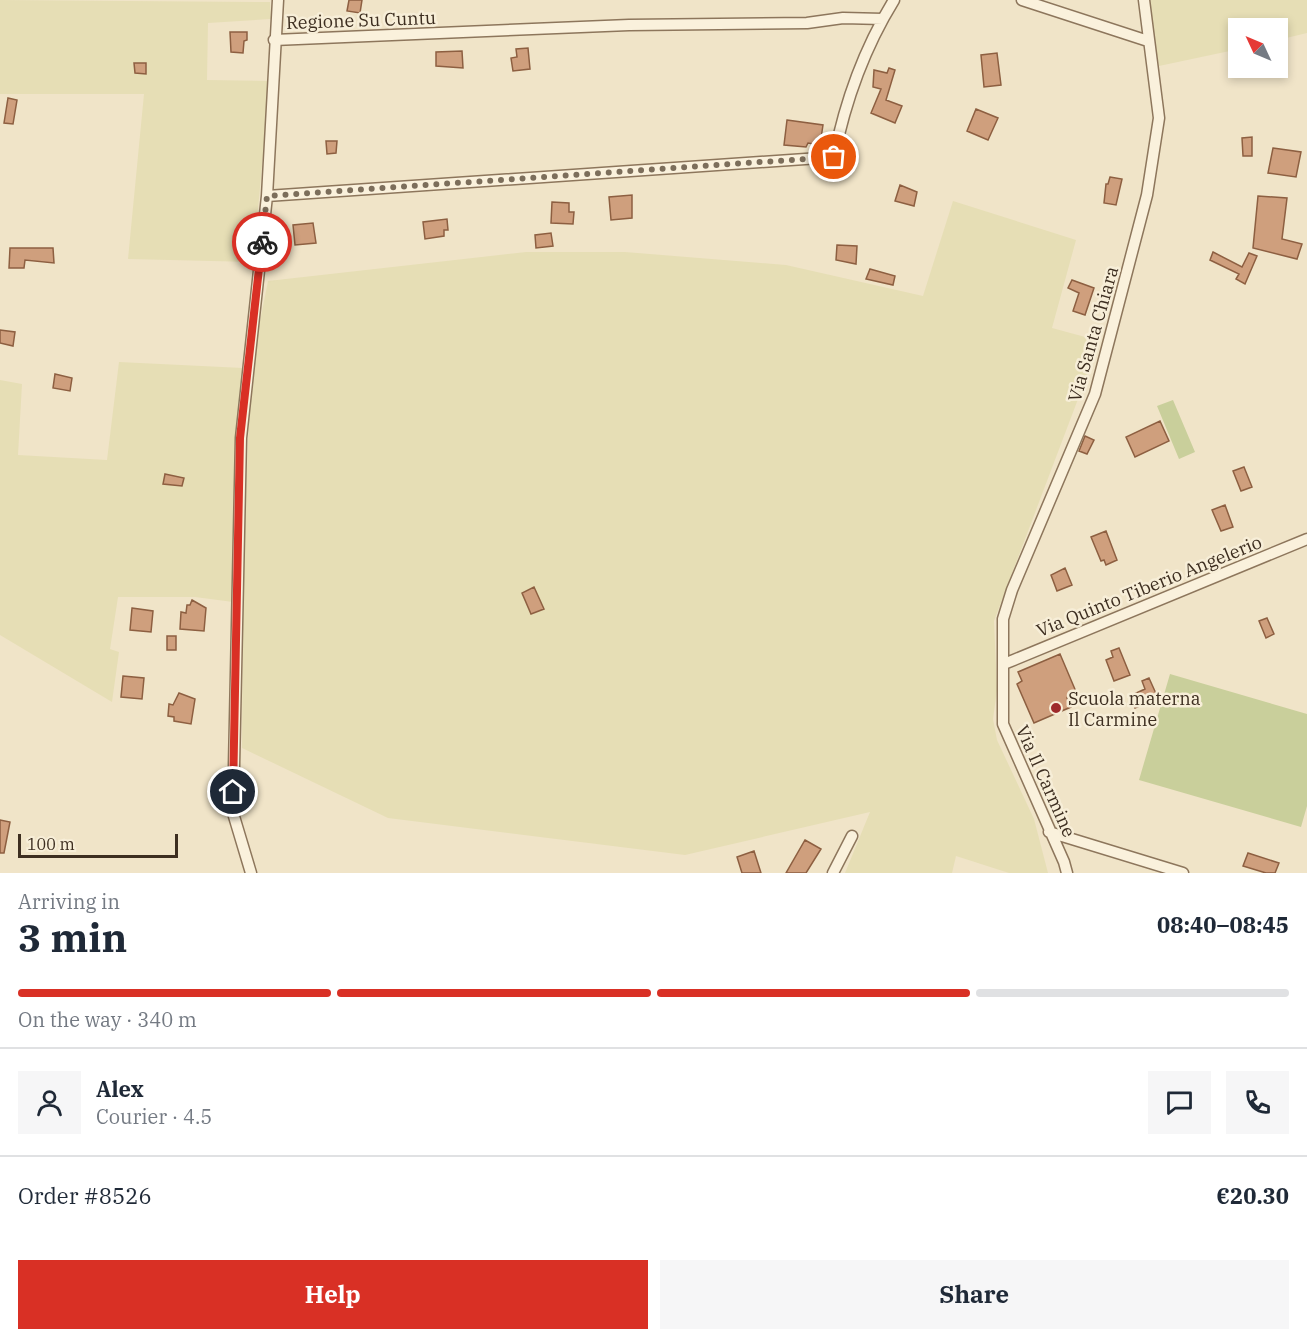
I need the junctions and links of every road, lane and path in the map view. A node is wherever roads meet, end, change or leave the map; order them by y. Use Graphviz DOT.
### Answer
graph roads {
  1 [pos="278,0"];
  2 [pos="894,0"];
  3 [pos="1022,0"];
  4 [pos="1144,0"];
  5 [pos="883,18"];
  6 [pos="274,40"];
  7 [pos="1148,41"];
  8 [pos="267,196"];
  9 [pos="1307,539"];
  10 [pos="1004,664"];
  11 [pos="1049,832"];
  12 [pos="852,837"];
  13 [pos="251,873"];
  14 [pos="833,873"];
  15 [pos="1067,873"];
  16 [pos="1183,873"];
  1 -- 6 [label="street"];
  2 -- 5 [label="street"];
  3 -- 7 [label="street"];
  4 -- 7 [label="street, Via Santa Chiara"];
  5 -- 6 [label="street, Regione Su Cuntu"];
  5 -- 8 [label="street"];
  6 -- 8 [label="street"];
  7 -- 10 [label="street, Via Santa Chiara"];
  8 -- 13 [label="street"];
  9 -- 10 [label="street, Via Quinto Tiberio Angelerio"];
  10 -- 11 [label="street, Via Il Carmine"];
  11 -- 15 [label="street, Via Il Carmine"];
  11 -- 16 [label="street"];
  12 -- 14 [label="street"];
}
